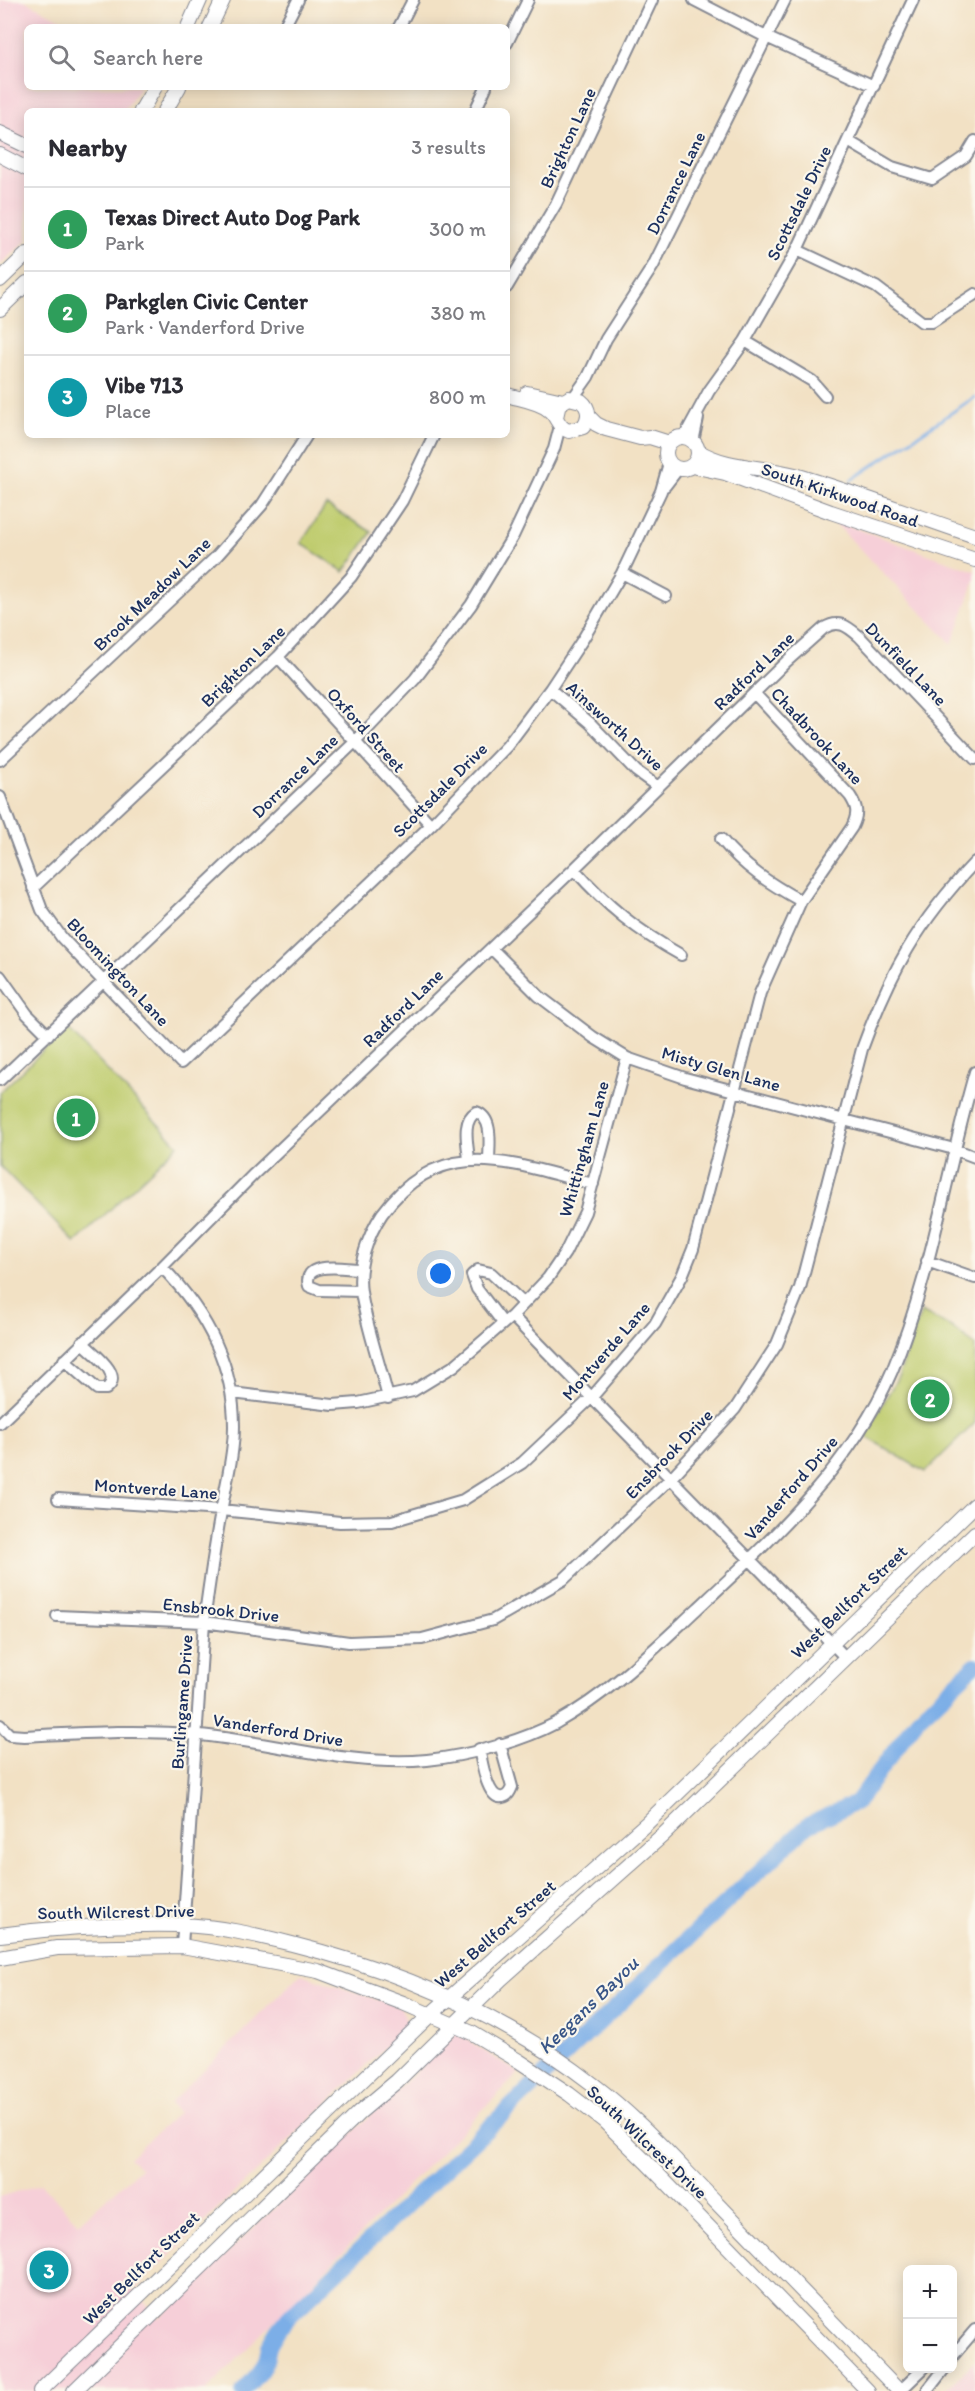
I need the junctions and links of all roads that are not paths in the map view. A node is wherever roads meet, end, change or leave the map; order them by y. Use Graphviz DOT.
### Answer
graph roads {
  1 [pos="200,0"];
  2 [pos="224,0"];
  3 [pos="298,0"];
  4 [pos="413,0"];
  5 [pos="528,0"];
  6 [pos="652,0"];
  7 [pos="694,0"];
  8 [pos="785,0"];
  9 [pos="913,0"];
  10 [pos="189,24"];
  11 [pos="212,24"];
  12 [pos="286,24"];
  13 [pos="401,24"];
  14 [pos="766,36"];
  15 [pos="510,37"];
  16 [pos="874,86"];
  17 [pos="153,90"];
  18 [pos="177,90"];
  19 [pos="484,90"];
  20 [pos="143,108"];
  21 [pos="167,108"];
  22 [pos="476,108"];
  23 [pos="0,133"];
  24 [pos="848,141"];
  25 [pos="975,141"];
  26 [pos="24,145"];
  27 [pos="0,155"];
  28 [pos="24,167"];
  29 [pos="797,250"];
  30 [pos="24,257"];
  31 [pos="0,280"];
  32 [pos="510,282"];
  33 [pos="24,287"];
  34 [pos="975,294"];
  35 [pos="0,309"];
  36 [pos="745,340"];
  37 [pos="510,389"];
  38 [pos="510,396"];
  39 [pos="825,396"];
  40 [pos="578,409"];
  41 [pos="561,425"];
  42 [pos="305,438"];
  43 [pos="433,438"];
  44 [pos="692,443"];
  45 [pos="670,457"];
  46 [pos="692,466"];
  47 [pos="796,476"];
  48 [pos="788,496"];
  49 [pos="913,516"];
  50 [pos="903,536"];
  51 [pos="975,536"];
  52 [pos="975,560"];
  53 [pos="622,573"];
  54 [pos="666,596"];
  55 [pos="835,623"];
  56 [pos="278,657"];
  57 [pos="550,689"];
  58 [pos="755,694"];
  59 [pos="355,742"];
  60 [pos="975,759"];
  61 [pos="0,760"];
  62 [pos="658,787"];
  63 [pos="0,797"];
  64 [pos="854,801"];
  65 [pos="431,825"];
  66 [pos="721,840"];
  67 [pos="975,862"];
  68 [pos="574,869"];
  69 [pos="33,888"];
  70 [pos="801,902"];
  71 [pos="491,948"];
  72 [pos="681,955"];
  73 [pos="0,976"];
  74 [pos="104,981"];
  75 [pos="48,1035"];
  76 [pos="627,1058"];
  77 [pos="181,1063"];
  78 [pos="975,1072"];
  79 [pos="0,1080"];
  80 [pos="733,1091"];
  81 [pos="845,1121"];
  82 [pos="954,1149"];
  83 [pos="975,1157"];
  84 [pos="469,1160"];
  85 [pos="489,1161"];
  86 [pos="593,1184"];
  87 [pos="927,1261"];
  88 [pos="162,1267"];
  89 [pos="361,1269"];
  90 [pos="975,1278"];
  91 [pos="360,1291"];
  92 [pos="524,1303"];
  93 [pos="508,1319"];
  94 [pos="82,1342"];
  95 [pos="64,1360"];
  96 [pos="232,1393"];
  97 [pos="592,1397"];
  98 [pos="388,1398"];
  99 [pos="0,1423"];
  100 [pos="670,1479"];
  101 [pos="58,1499"];
  102 [pos="975,1505"];
  103 [pos="221,1510"];
  104 [pos="975,1533"];
  105 [pos="750,1559"];
  106 [pos="57,1616"];
  107 [pos="204,1622"];
  108 [pos="832,1645"];
  109 [pos="846,1658"];
  110 [pos="1,1727"];
  111 [pos="196,1734"];
  112 [pos="500,1744"];
  113 [pos="479,1749"];
  114 [pos="701,1770"];
  115 [pos="716,1784"];
  116 [pos="551,1909"];
  117 [pos="565,1923"];
  118 [pos="183,1925"];
  119 [pos="56,1929"];
  120 [pos="0,1935"];
  121 [pos="288,1943"];
  122 [pos="182,1947"];
  123 [pos="57,1948"];
  124 [pos="0,1958"];
  125 [pos="282,1964"];
  126 [pos="450,1997"];
  127 [pos="471,2008"];
  128 [pos="430,2015"];
  129 [pos="454,2025"];
  130 [pos="309,2131"];
  131 [pos="661,2146"];
  132 [pos="325,2147"];
  133 [pos="646,2162"];
  134 [pos="155,2280"];
  135 [pos="171,2297"];
  136 [pos="807,2298"];
  137 [pos="793,2312"];
  138 [pos="975,2330"];
  139 [pos="964,2341"];
  140 [pos="957,2344"];
  141 [pos="957,2350"];
  142 [pos="919,2373"];
  143 [pos="941,2373"];
  144 [pos="40,2391"];
  145 [pos="74,2391"];
  146 [pos="868,2391"];
  147 [pos="899,2391"];
  148 [pos="927,2391"];
  1 -- 10 [label="main road"];
  2 -- 11 [label="main road"];
  3 -- 12 [label="street"];
  4 -- 13 [label="street"];
  5 -- 15 [label="street"];
  6 -- 32 [label="street, Brighton Lane"];
  7 -- 14 [label="street"];
  8 -- 14 [label="street, Dorrance Lane"];
  9 -- 16 [label="street, Scottsdale Drive"];
  14 -- 16 [label="street"];
  14 -- 40 [label="street, Dorrance Lane"];
  16 -- 24 [label="street, Scottsdale Drive"];
  17 -- 20 [label="main road"];
  18 -- 21 [label="main road"];
  19 -- 22 [label="street"];
  23 -- 26 [label="main road"];
  24 -- 25 [label="street"];
  24 -- 29 [label="street, Scottsdale Drive"];
  27 -- 28 [label="main road"];
  29 -- 34 [label="street"];
  29 -- 36 [label="street, Scottsdale Drive"];
  30 -- 31 [label="main road"];
  33 -- 35 [label="main road"];
  36 -- 39 [label="street"];
  36 -- 44 [label="street, Scottsdale Drive"];
  37 -- 40 [label="main road"];
  38 -- 41 [label="main road"];
  40 -- 41 [label="main road"];
  40 -- 41 [label="main road"];
  40 -- 45 [label="main road"];
  41 -- 59 [label="street, Dorrance Lane"];
  42 -- 61 [label="street, Brook Meadow Lane"];
  43 -- 56 [label="street, Brighton Lane"];
  44 -- 45 [label="main road"];
  44 -- 46 [label="main road"];
  44 -- 47 [label="main road, South Kirkwood Road"];
  45 -- 46 [label="main road"];
  45 -- 53 [label="street, Scottsdale Drive"];
  46 -- 48 [label="main road, South Kirkwood Road"];
  47 -- 48 [label="main road"];
  47 -- 49 [label="main road, South Kirkwood Road"];
  48 -- 50 [label="main road, South Kirkwood Road"];
  49 -- 50 [label="main road"];
  49 -- 51 [label="main road, South Kirkwood Road"];
  50 -- 52 [label="main road, South Kirkwood Road"];
  53 -- 54 [label="street"];
  53 -- 57 [label="street, Scottsdale Drive"];
  55 -- 58 [label="street, Radford Lane"];
  55 -- 60 [label="street, Dunfield Lane"];
  56 -- 59 [label="street, Oxford Street"];
  56 -- 69 [label="street, Brighton Lane"];
  57 -- 62 [label="street, Ainsworth Drive"];
  57 -- 65 [label="street, Scottsdale Drive"];
  58 -- 62 [label="street, Radford Lane"];
  58 -- 64 [label="street, Chadbrook Lane"];
  59 -- 65 [label="street, Oxford Street"];
  59 -- 74 [label="street, Dorrance Lane"];
  62 -- 68 [label="street, Radford Lane"];
  63 -- 69 [label="street, Bloomington Lane"];
  64 -- 70 [label="street, Montverde Lane"];
  65 -- 77 [label="street, Scottsdale Drive"];
  66 -- 70 [label="street"];
  67 -- 81 [label="street, Ensbrook Drive"];
  68 -- 71 [label="street, Radford Lane"];
  68 -- 72 [label="street"];
  69 -- 74 [label="street, Bloomington Lane"];
  70 -- 80 [label="street, Montverde Lane"];
  71 -- 76 [label="street, Misty Glen Lane"];
  71 -- 88 [label="street, Radford Lane"];
  73 -- 75 [label="street"];
  74 -- 75 [label="street, Dorrance Lane"];
  74 -- 77 [label="street, Bloomington Lane"];
  75 -- 79 [label="street, Dorrance Lane"];
  76 -- 80 [label="street, Misty Glen Lane"];
  76 -- 86 [label="street, Whittingham Lane"];
  78 -- 82 [label="street, Vanderford Drive"];
  80 -- 81 [label="street, Misty Glen Lane"];
  80 -- 97 [label="street, Montverde Lane"];
  81 -- 82 [label="street, Misty Glen Lane"];
  81 -- 100 [label="street, Ensbrook Drive"];
  82 -- 83 [label="street, Misty Glen Lane"];
  82 -- 87 [label="street, Vanderford Drive"];
  84 -- 85 [label="street"];
  84 -- 85 [label="street"];
  84 -- 89 [label="street"];
  85 -- 86 [label="street"];
  86 -- 92 [label="street, Whittingham Lane"];
  87 -- 90 [label="street"];
  87 -- 105 [label="street, Vanderford Drive"];
  88 -- 94 [label="street, Radford Lane"];
  88 -- 96 [label="street, Burlingame Drive"];
  89 -- 91 [label="street"];
  89 -- 91 [label="street"];
  91 -- 98 [label="street"];
  92 -- 93 [label="street, Whittingham Lane"];
  92 -- 93 [label="street"];
  93 -- 97 [label="street"];
  93 -- 98 [label="street, Whittingham Lane"];
  94 -- 95 [label="street, Radford Lane"];
  94 -- 95 [label="street"];
  95 -- 99 [label="street, Radford Lane"];
  96 -- 98 [label="street, Whittingham Lane"];
  96 -- 103 [label="street, Burlingame Drive"];
  97 -- 100 [label="street"];
  97 -- 103 [label="street, Montverde Lane"];
  100 -- 105 [label="street"];
  100 -- 107 [label="street, Ensbrook Drive"];
  101 -- 103 [label="street, Montverde Lane"];
  102 -- 108 [label="main road, West Bellfort Street"];
  103 -- 107 [label="street, Burlingame Drive"];
  104 -- 109 [label="main road, West Bellfort Street"];
  105 -- 108 [label="street"];
  105 -- 112 [label="street, Vanderford Drive"];
  106 -- 107 [label="street, Ensbrook Drive"];
  107 -- 111 [label="street, Burlingame Drive"];
  108 -- 109 [label="street"];
  108 -- 114 [label="main road, West Bellfort Street"];
  109 -- 115 [label="main road, West Bellfort Street"];
  110 -- 111 [label="street, Vanderford Drive"];
  111 -- 113 [label="street, Vanderford Drive"];
  111 -- 118 [label="street, Burlingame Drive"];
  112 -- 113 [label="street, Vanderford Drive"];
  112 -- 113 [label="street"];
  114 -- 115 [label="main road"];
  114 -- 116 [label="main road, West Bellfort Street"];
  115 -- 117 [label="main road, West Bellfort Street"];
  116 -- 117 [label="main road"];
  116 -- 126 [label="main road, West Bellfort Street"];
  117 -- 127 [label="main road, West Bellfort Street"];
  118 -- 119 [label="main road, South Wilcrest Drive"];
  118 -- 121 [label="main road, South Wilcrest Drive"];
  118 -- 122 [label="street, Burlingame Drive"];
  119 -- 120 [label="main road, South Wilcrest Drive"];
  119 -- 123 [label="main road"];
  121 -- 125 [label="main road"];
  121 -- 126 [label="main road, South Wilcrest Drive"];
  122 -- 123 [label="main road, South Wilcrest Drive"];
  122 -- 125 [label="main road, South Wilcrest Drive"];
  123 -- 124 [label="main road, South Wilcrest Drive"];
  125 -- 128 [label="main road, South Wilcrest Drive"];
  126 -- 127 [label="main road, South Wilcrest Drive"];
  126 -- 128 [label="main road, West Bellfort Street"];
  127 -- 129 [label="main road, West Bellfort Street"];
  127 -- 131 [label="main road, South Wilcrest Drive"];
  128 -- 129 [label="main road, South Wilcrest Drive"];
  128 -- 130 [label="main road, West Bellfort Street"];
  129 -- 132 [label="main road, West Bellfort Street"];
  129 -- 133 [label="main road, South Wilcrest Drive"];
  130 -- 132 [label="main road"];
  130 -- 134 [label="main road, West Bellfort Street"];
  131 -- 133 [label="main road"];
  131 -- 136 [label="main road, South Wilcrest Drive"];
  132 -- 135 [label="main road, West Bellfort Street"];
  133 -- 137 [label="main road, South Wilcrest Drive"];
  134 -- 135 [label="main road"];
  134 -- 144 [label="main road, West Bellfort Street"];
  135 -- 145 [label="main road, West Bellfort Street"];
  136 -- 137 [label="main road"];
  136 -- 147 [label="main road, South Wilcrest Drive"];
  137 -- 146 [label="main road, South Wilcrest Drive"];
  138 -- 139 [label="street"];
  139 -- 140 [label="street"];
  139 -- 141 [label="street"];
  142 -- 147 [label="street"];
  143 -- 148 [label="street"];
}
